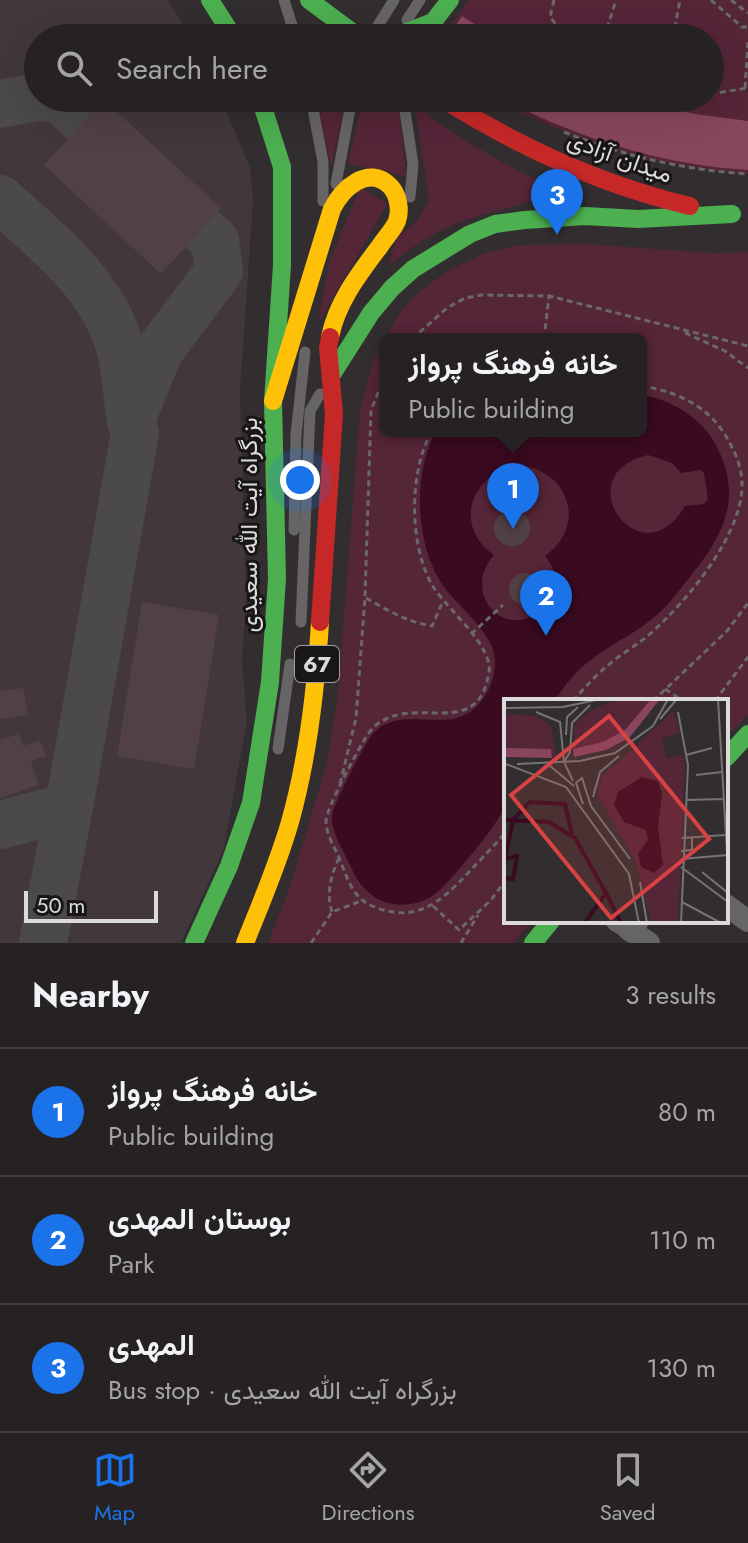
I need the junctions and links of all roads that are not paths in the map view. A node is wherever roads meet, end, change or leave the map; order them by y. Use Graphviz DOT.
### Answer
graph roads {
  1 [pos="210,0"];
  2 [pos="284,0"];
  3 [pos="309,0"];
  4 [pos="394,0"];
  5 [pos="420,0"];
  6 [pos="450,0"];
  7 [pos="225,24"];
  8 [pos="292,24"];
  9 [pos="341,24"];
  10 [pos="379,24"];
  11 [pos="405,24"];
  12 [pos="428,24"];
  13 [pos="264,112"];
  14 [pos="314,112"];
  15 [pos="350,112"];
  16 [pos="405,112"];
  17 [pos="463,112"];
  18 [pos="740,215"];
  19 [pos="397,222"];
  20 [pos="324,231"];
  21 [pos="309,324"];
  22 [pos="307,340"];
  23 [pos="331,376"];
  24 [pos="273,401"];
  25 [pos="295,656"];
  26 [pos="748,734"];
  27 [pos="728,756"];
  28 [pos="281,761"];
  29 [pos="728,906"];
  30 [pos="748,921"];
  31 [pos="627,924"];
  32 [pos="194,943"];
  33 [pos="245,943"];
  34 [pos="649,943"];
  1 -- 7 [label="main road"];
  2 -- 8 [label="lane"];
  3 -- 9 [label="main road"];
  4 -- 10 [label="lane"];
  5 -- 11 [label="lane"];
  6 -- 12 [label="main road"];
  13 -- 24 [label="main road, بزرگراه آیت الله سعیدی / 67"];
  14 -- 20 [label="lane"];
  15 -- 20 [label="lane"];
  16 -- 19 [label="lane"];
  17 -- 18 [label="main road, میدان آزادی"];
  18 -- 23 [label="main road"];
  19 -- 20 [label="main road"];
  19 -- 23 [label="main road"];
  20 -- 21 [label="lane"];
  20 -- 24 [label="main road"];
  22 -- 23 [label="lane"];
  23 -- 33 [label="main road, 67"];
  24 -- 32 [label="main road, بزرگراه آیت الله سعیدی / 67"];
  25 -- 28 [label="lane"];
  26 -- 27 [label="main road"];
  29 -- 30 [label="street"];
  31 -- 34 [label="street"];
}
